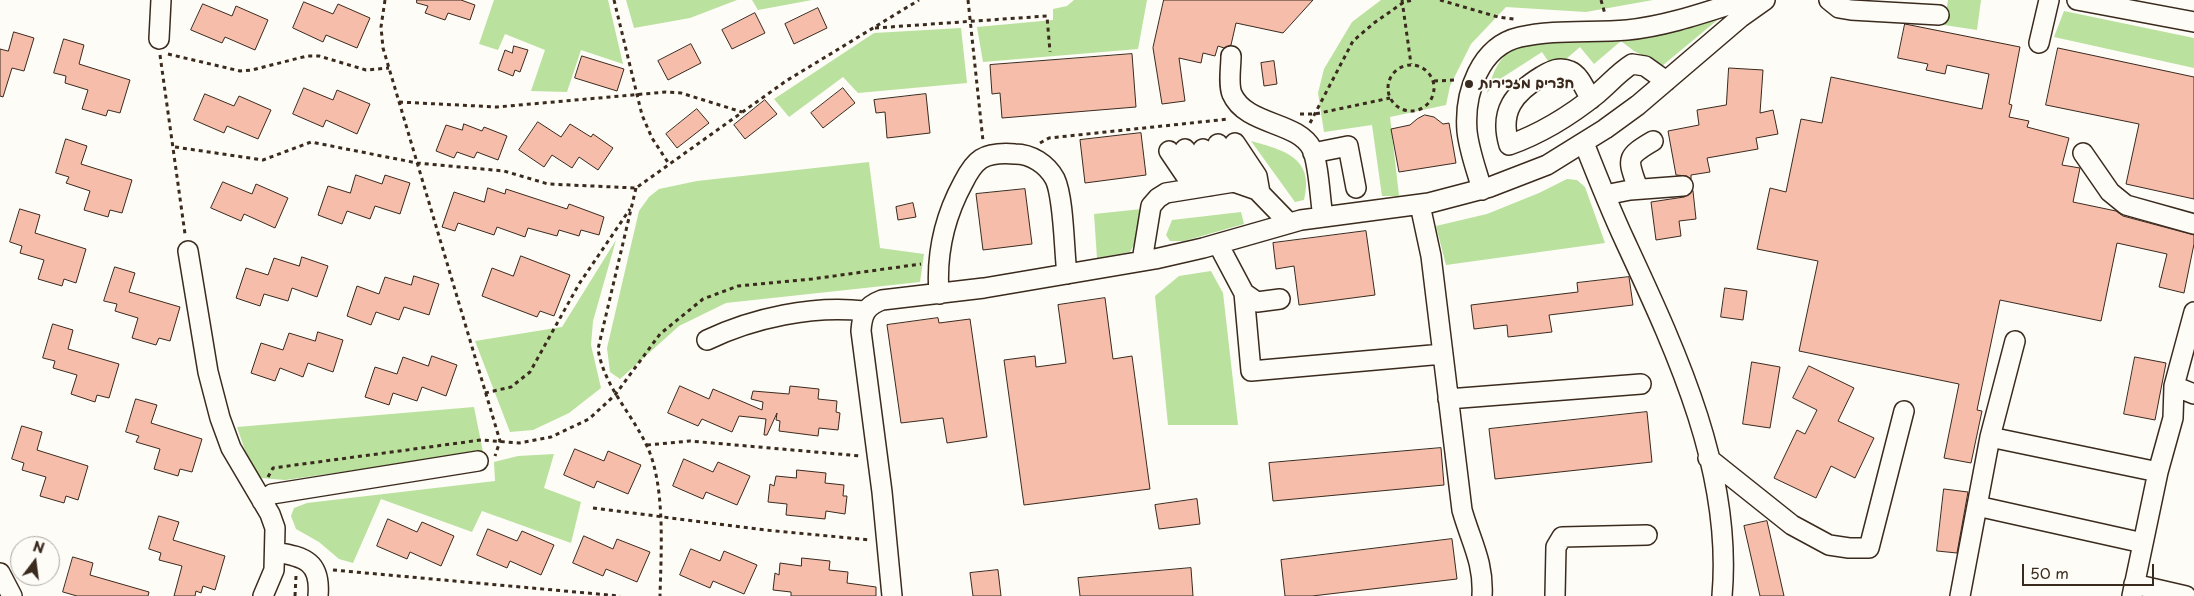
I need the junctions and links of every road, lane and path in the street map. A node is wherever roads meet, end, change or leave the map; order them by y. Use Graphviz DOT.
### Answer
graph roads {
  1 [pos="161,0"];
  2 [pos="386,0"];
  3 [pos="614,0"];
  4 [pos="919,0"];
  5 [pos="968,0"];
  6 [pos="1413,0"];
  7 [pos="1744,0"];
  8 [pos="1765,0"];
  9 [pos="1829,0"];
  10 [pos="2049,0"];
  11 [pos="2077,0"];
  12 [pos="1403,1"];
  13 [pos="1939,15"];
  14 [pos="970,22"];
  15 [pos="2194,22"];
  16 [pos="874,28"];
  17 [pos="159,39"];
  18 [pos="2039,42"];
  19 [pos="1050,52"];
  20 [pos="1231,56"];
  21 [pos="1410,64"];
  22 [pos="389,68"];
  23 [pos="1666,81"];
  24 [pos="636,96"];
  25 [pos="1390,98"];
  26 [pos="1591,99"];
  27 [pos="399,102"];
  28 [pos="742,112"];
  29 [pos="1295,114"];
  30 [pos="1315,114"];
  31 [pos="1255,116"];
  32 [pos="1653,141"];
  33 [pos="1584,144"];
  34 [pos="1308,146"];
  35 [pos="174,147"];
  36 [pos="1202,147"];
  37 [pos="2083,153"];
  38 [pos="1022,154"];
  39 [pos="990,155"];
  40 [pos="417,163"];
  41 [pos="669,164"];
  42 [pos="1210,186"];
  43 [pos="1684,186"];
  44 [pos="636,188"];
  45 [pos="1356,188"];
  46 [pos="1252,189"];
  47 [pos="1638,189"];
  48 [pos="1482,190"];
  49 [pos="1605,195"];
  50 [pos="1420,205"];
  51 [pos="631,208"];
  52 [pos="1323,217"];
  53 [pos="1289,223"];
  54 [pos="2194,224"];
  55 [pos="1218,244"];
  56 [pos="188,251"];
  57 [pos="1142,261"];
  58 [pos="939,262"];
  59 [pos="1066,274"];
  60 [pos="1244,293"];
  61 [pos="939,294"];
  62 [pos="1280,299"];
  63 [pos="864,311"];
  64 [pos="2194,312"];
  65 [pos="706,340"];
  66 [pos="2015,341"];
  67 [pos="1443,354"];
  68 [pos="1641,384"];
  69 [pos="2174,386"];
  70 [pos="485,393"];
  71 [pos="2194,394"];
  72 [pos="615,395"];
  73 [pos="1448,399"];
  74 [pos="1904,411"];
  75 [pos="1990,438"];
  76 [pos="500,442"];
  77 [pos="647,445"];
  78 [pos="878,457"];
  79 [pos="1708,458"];
  80 [pos="478,462"];
  81 [pos="2158,472"];
  82 [pos="260,498"];
  83 [pos="1977,506"];
  84 [pos="593,508"];
  85 [pos="659,517"];
  86 [pos="1647,535"];
  87 [pos="888,541"];
  88 [pos="2143,543"];
  89 [pos="276,552"];
  90 [pos="313,568"];
  91 [pos="0,573"];
  92 [pos="2133,590"];
  93 [pos="12,596"];
  94 [pos="263,596"];
  95 [pos="318,596"];
  96 [pos="620,596"];
  97 [pos="660,596"];
  98 [pos="892,596"];
  99 [pos="1482,596"];
  100 [pos="1555,596"];
  101 [pos="1722,596"];
  102 [pos="1960,596"];
  103 [pos="2186,596"];
  1 -- 17 [label="street"];
  2 -- 22 [label="path"];
  3 -- 24 [label="path"];
  4 -- 16 [label="path"];
  5 -- 14 [label="path"];
  6 -- 12 [label="path"];
  7 -- 48 [label="street"];
  8 -- 23 [label="street"];
  9 -- 13 [label="street"];
  10 -- 18 [label="street"];
  11 -- 15 [label="street"];
  12 -- 21 [label="path"];
  12 -- 30 [label="path"];
  14 -- 16 [label="path"];
  14 -- 19 [label="path"];
  14 -- 39 [label="path"];
  16 -- 28 [label="path"];
  20 -- 31 [label="street"];
  21 -- 25 [label="path"];
  21 -- 25 [label="path"];
  22 -- 27 [label="path"];
  22 -- 35 [label="path"];
  23 -- 26 [label="street"];
  23 -- 33 [label="street"];
  24 -- 27 [label="path"];
  24 -- 28 [label="path"];
  24 -- 41 [label="path"];
  25 -- 30 [label="path"];
  26 -- 26 [label="street"];
  27 -- 40 [label="path"];
  28 -- 41 [label="path"];
  29 -- 30 [label="path"];
  30 -- 34 [label="path"];
  31 -- 34 [label="street"];
  31 -- 38 [label="path"];
  32 -- 47 [label="street"];
  33 -- 48 [label="street"];
  33 -- 49 [label="street"];
  34 -- 45 [label="street"];
  34 -- 52 [label="street"];
  35 -- 40 [label="path"];
  35 -- 56 [label="path"];
  36 -- 42 [label="street"];
  36 -- 42 [label="street"];
  36 -- 46 [label="street"];
  37 -- 54 [label="street"];
  38 -- 39 [label="street"];
  38 -- 59 [label="street"];
  39 -- 58 [label="street"];
  40 -- 44 [label="path"];
  40 -- 70 [label="path"];
  41 -- 44 [label="path"];
  42 -- 46 [label="street"];
  42 -- 57 [label="street"];
  43 -- 47 [label="street"];
  44 -- 51 [label="path"];
  46 -- 53 [label="street"];
  47 -- 49 [label="street"];
  48 -- 50 [label="street"];
  49 -- 79 [label="street"];
  50 -- 52 [label="street"];
  50 -- 67 [label="street"];
  51 -- 70 [label="path"];
  51 -- 72 [label="path"];
  52 -- 53 [label="street"];
  53 -- 55 [label="street"];
  55 -- 57 [label="street"];
  55 -- 60 [label="street"];
  56 -- 82 [label="street"];
  57 -- 59 [label="street"];
  58 -- 61 [label="street"];
  58 -- 72 [label="path"];
  59 -- 61 [label="street"];
  60 -- 62 [label="street"];
  60 -- 67 [label="street"];
  61 -- 63 [label="street"];
  63 -- 65 [label="street"];
  63 -- 78 [label="street"];
  64 -- 69 [label="street"];
  66 -- 75 [label="street"];
  67 -- 73 [label="street"];
  68 -- 73 [label="street"];
  69 -- 71 [label="street"];
  69 -- 81 [label="street"];
  70 -- 76 [label="path"];
  72 -- 76 [label="path"];
  72 -- 77 [label="path"];
  73 -- 99 [label="street"];
  74 -- 79 [label="street"];
  75 -- 81 [label="street"];
  75 -- 83 [label="street"];
  76 -- 80 [label="path"];
  76 -- 82 [label="path"];
  77 -- 78 [label="path"];
  77 -- 85 [label="path"];
  78 -- 87 [label="street"];
  79 -- 101 [label="street"];
  80 -- 82 [label="street"];
  81 -- 88 [label="street"];
  82 -- 89 [label="street"];
  83 -- 88 [label="street"];
  83 -- 102 [label="street"];
  84 -- 85 [label="path"];
  85 -- 87 [label="path"];
  85 -- 97 [label="path"];
  86 -- 100 [label="street"];
  87 -- 98 [label="street"];
  88 -- 92 [label="street"];
  89 -- 90 [label="street"];
  89 -- 94 [label="street"];
  90 -- 95 [label="street"];
  90 -- 96 [label="path"];
  91 -- 93 [label="street"];
  92 -- 103 [label="street"];
}
